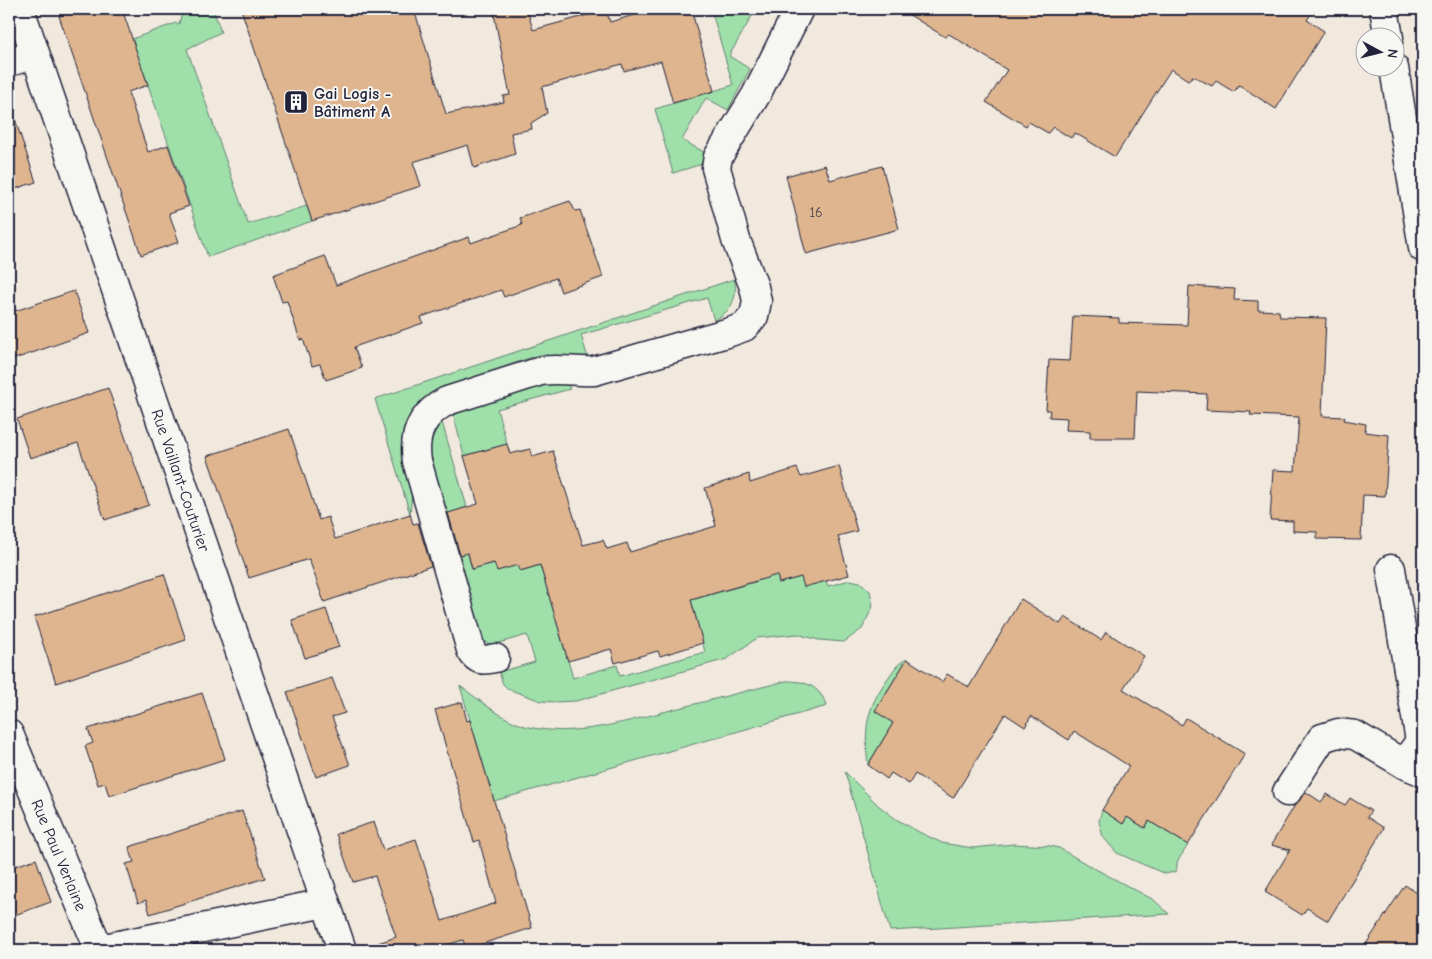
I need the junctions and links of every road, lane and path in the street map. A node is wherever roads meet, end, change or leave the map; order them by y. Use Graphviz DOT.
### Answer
graph roads {
  1 [pos="20,9"];
  2 [pos="799,9"];
  3 [pos="1384,9"];
  4 [pos="1387,28"];
  5 [pos="35,54"];
  6 [pos="9,62"];
  7 [pos="1396,78"];
  8 [pos="1423,248"];
  9 [pos="1391,570"];
  10 [pos="495,658"];
  11 [pos="9,734"];
  12 [pos="1414,768"];
  13 [pos="1287,792"];
  14 [pos="325,903"];
  15 [pos="97,950"];
  16 [pos="342,950"];
  1 -- 5 [label="street, Rue Vaillant-Couturier"];
  2 -- 10 [label="street"];
  3 -- 4 [label="street"];
  5 -- 6 [label="street"];
  5 -- 14 [label="street, Rue Vaillant-Couturier"];
  7 -- 8 [label="street"];
  9 -- 12 [label="street"];
  11 -- 15 [label="street, Rue Paul Verlaine"];
  12 -- 13 [label="street"];
  14 -- 15 [label="street, Rue Paul Verlaine"];
  14 -- 16 [label="street, Rue Vaillant-Couturier"];
}
